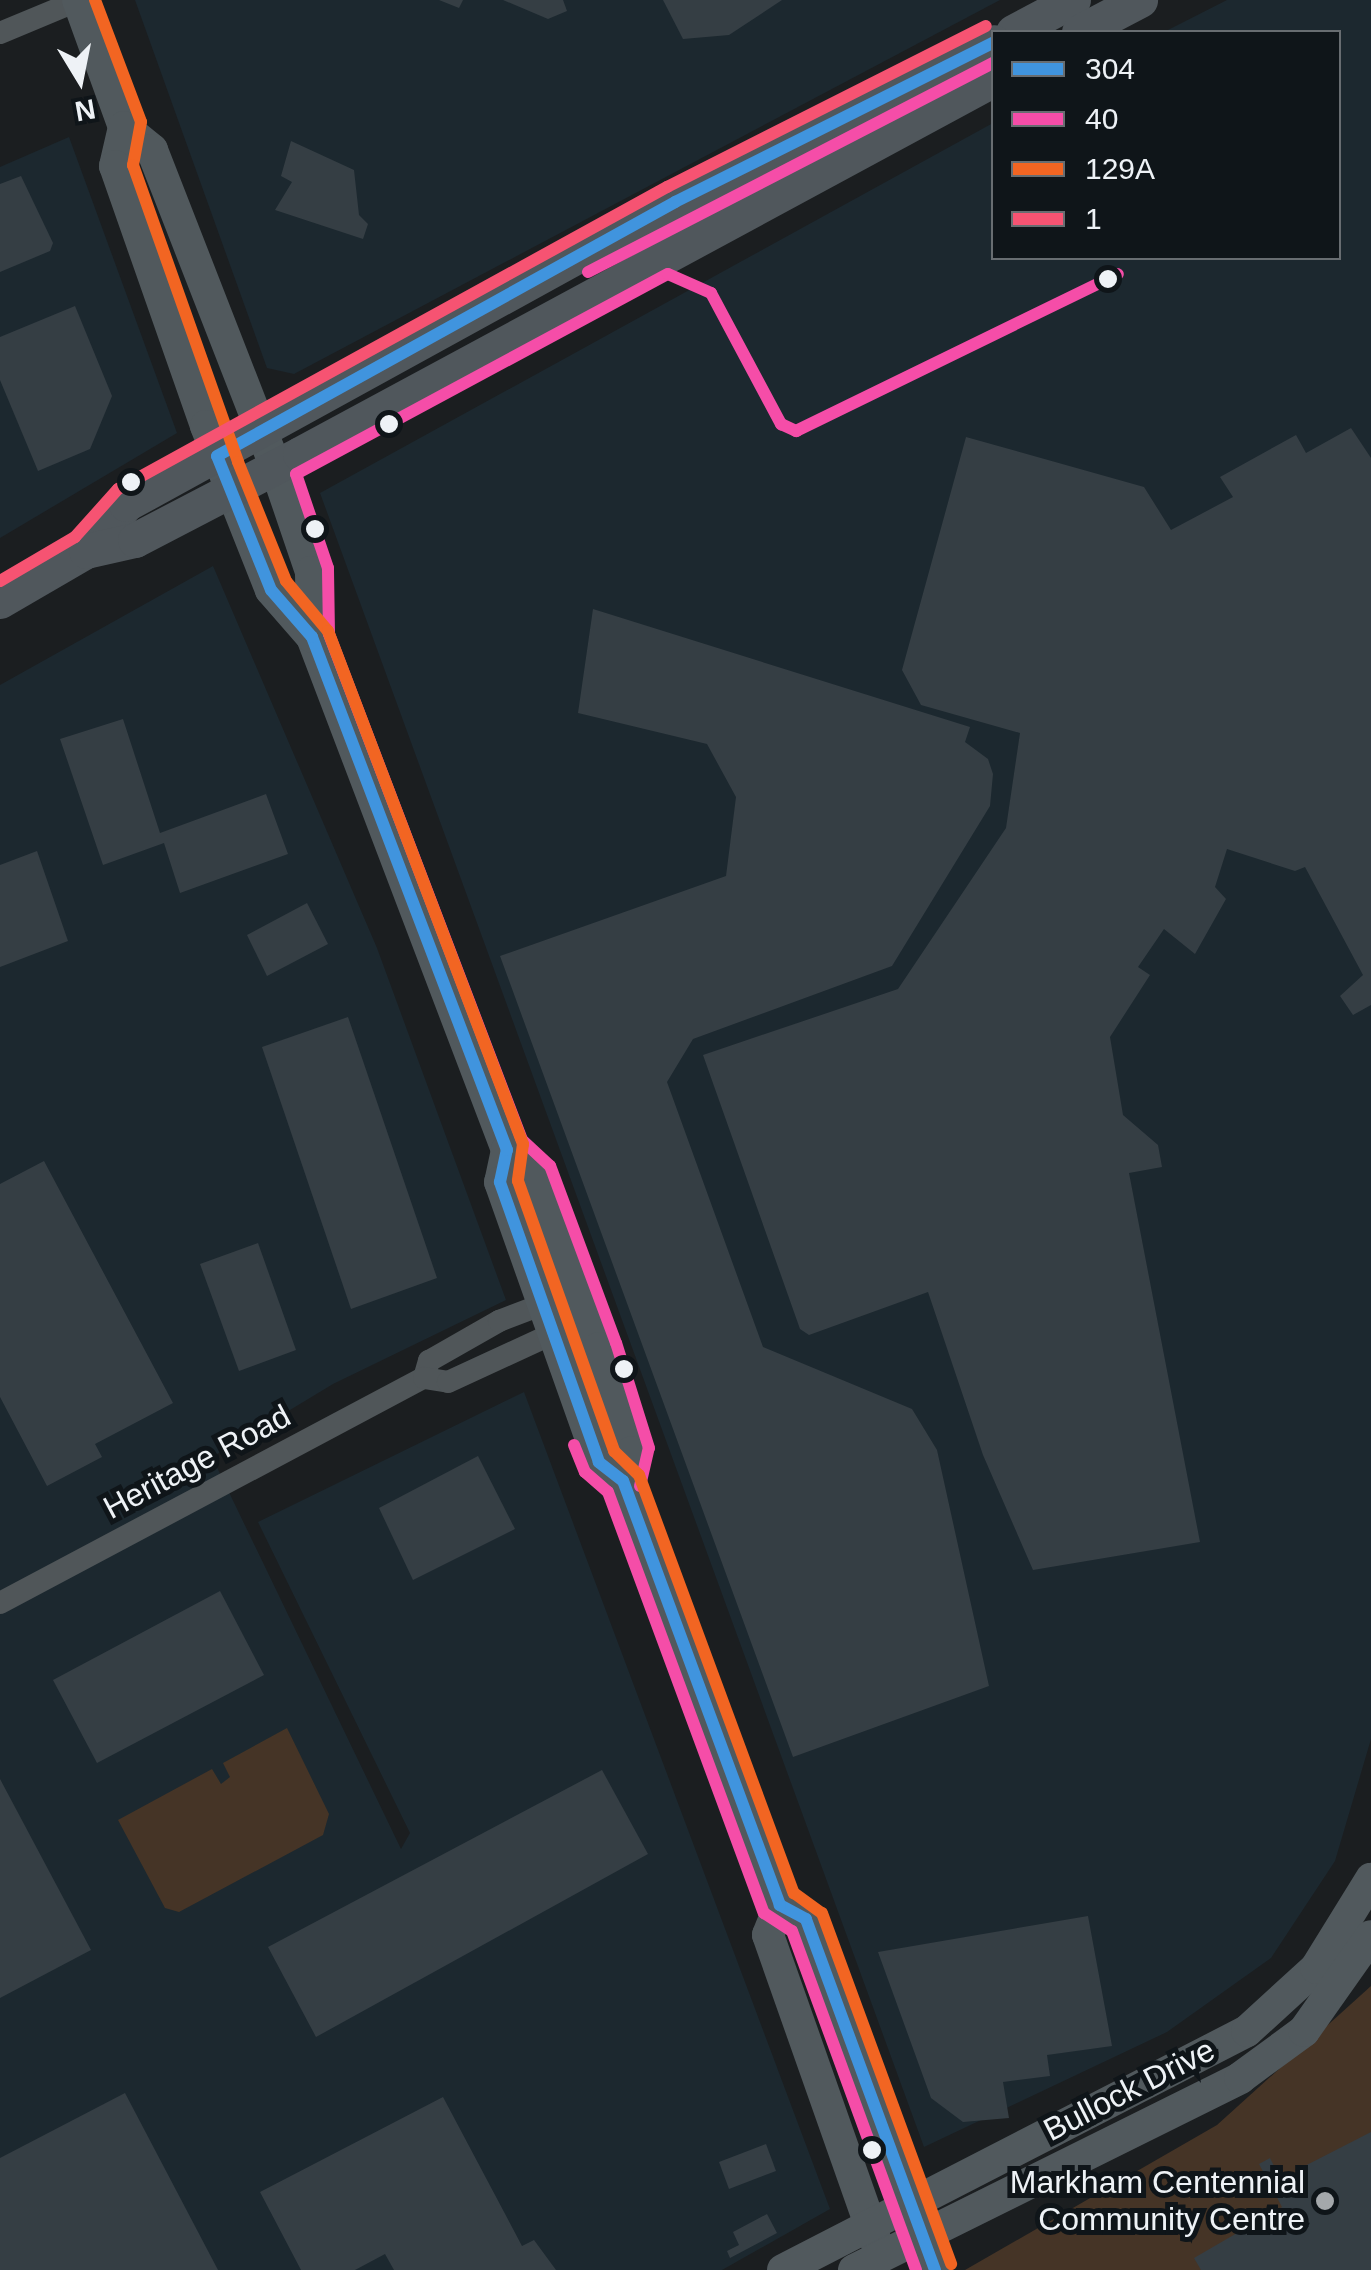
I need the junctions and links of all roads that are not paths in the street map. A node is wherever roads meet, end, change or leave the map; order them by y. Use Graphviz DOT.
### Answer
graph roads {
  1 [pos="77,0"];
  2 [pos="1073,0"];
  3 [pos="1140,0"];
  4 [pos="1016,30"];
  5 [pos="1083,30"];
  6 [pos="0,33"];
  7 [pos="991,44"];
  8 [pos="991,81"];
  9 [pos="124,127"];
  10 [pos="269,450"];
  11 [pos="217,456"];
  12 [pos="231,490"];
  13 [pos="86,551"];
  14 [pos="0,601"];
  15 [pos="312,637"];
  16 [pos="506,1150"];
  17 [pos="578,1290"];
  18 [pos="549,1319"];
  19 [pos="424,1378"];
  20 [pos="623,1481"];
  21 [pos="0,1602"];
  22 [pos="1371,1879"];
  23 [pos="780,1905"];
  24 [pos="1371,1936"];
  25 [pos="917,2218"];
  26 [pos="872,2254"];
  27 [pos="783,2270"];
  28 [pos="936,2270"];
  1 -- 6 [label="street"];
  1 -- 9 [label="main road"];
  2 -- 4 [label="main road"];
  3 -- 5 [label="main road"];
  7 -- 10 [label="main road"];
  8 -- 10 [label="main road"];
  9 -- 10 [label="main road"];
  9 -- 11 [label="main road"];
  10 -- 11 [label="main road"];
  10 -- 12 [label="main road"];
  10 -- 15 [label="main road"];
  11 -- 12 [label="main road"];
  11 -- 13 [label="main road"];
  12 -- 13 [label="main road"];
  12 -- 15 [label="main road"];
  13 -- 14 [label="main road"];
  15 -- 16 [label="main road"];
  16 -- 17 [label="main road"];
  16 -- 18 [label="main road"];
  17 -- 18 [label="street, Heritage Road"];
  17 -- 20 [label="main road"];
  18 -- 19 [label="street, Heritage Road"];
  18 -- 19 [label="street, Heritage Road"];
  18 -- 20 [label="main road"];
  19 -- 21 [label="street, Heritage Road"];
  20 -- 23 [label="main road"];
  22 -- 25 [label="main road, Bullock Drive"];
  23 -- 25 [label="main road"];
  23 -- 26 [label="main road"];
  24 -- 25 [label="main road, Bullock Drive"];
  25 -- 26 [label="main road, Bullock Drive"];
  25 -- 28 [label="main road"];
  26 -- 27 [label="main road, Bullock Drive"];
}
